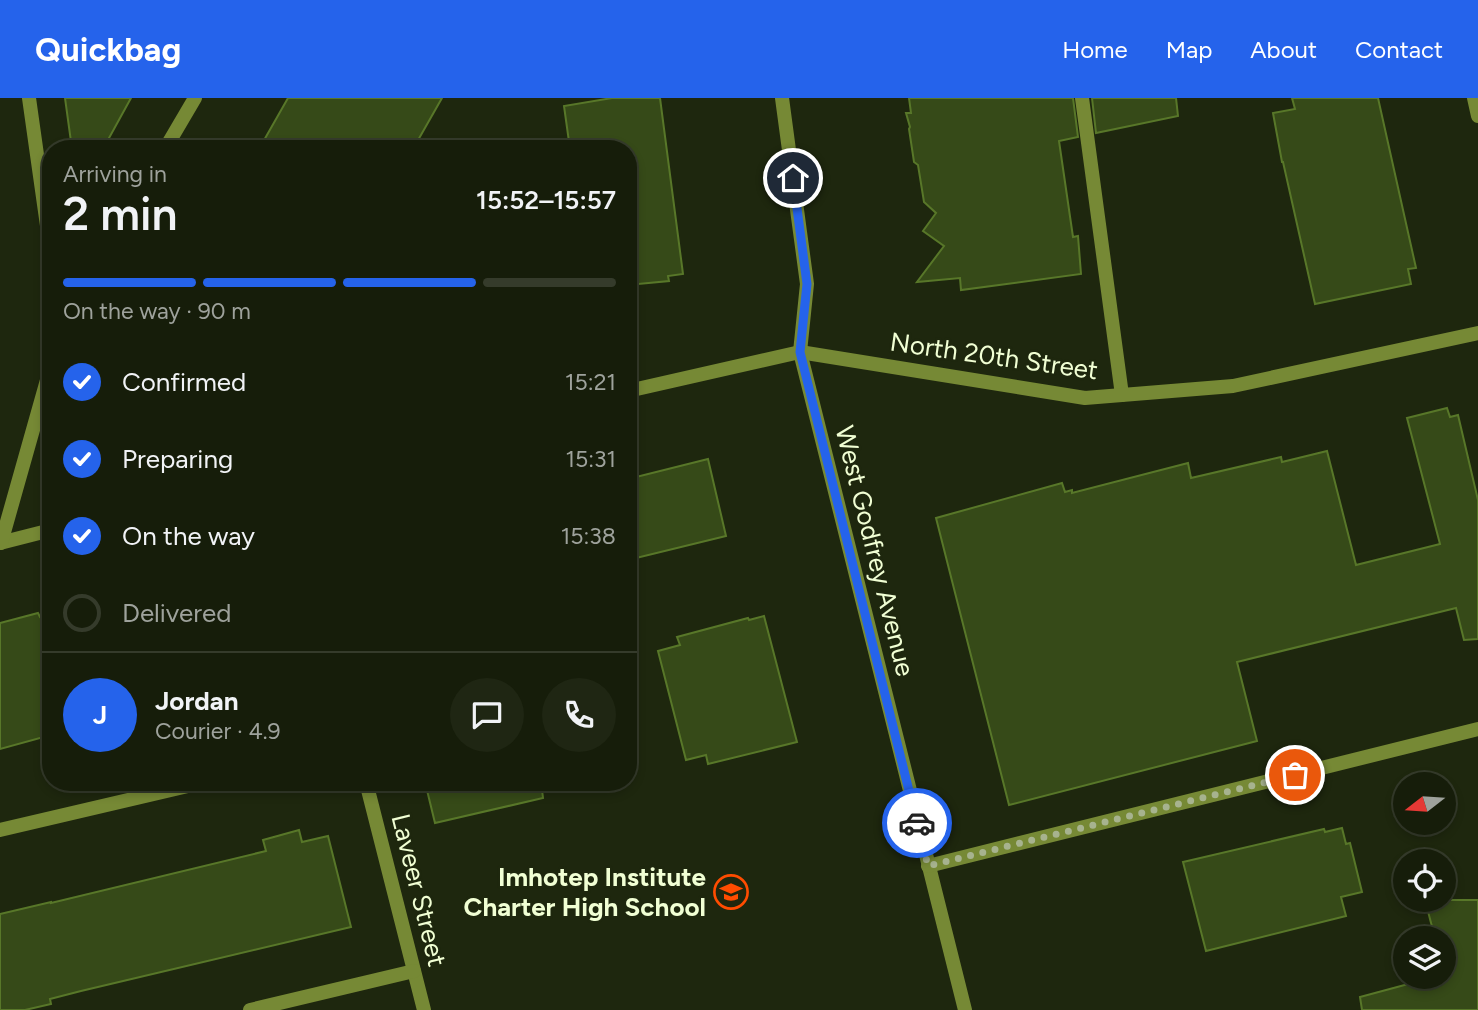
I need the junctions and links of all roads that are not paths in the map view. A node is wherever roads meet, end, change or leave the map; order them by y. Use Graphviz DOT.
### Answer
graph roads {
  1 [pos="29,98"];
  2 [pos="195,98"];
  3 [pos="782,98"];
  4 [pos="1082,98"];
  5 [pos="1474,98"];
  6 [pos="1478,116"];
  7 [pos="170,140"];
  8 [pos="42,190"];
  9 [pos="1478,332"];
  10 [pos="800,352"];
  11 [pos="637,389"];
  12 [pos="1122,395"];
  13 [pos="42,397"];
  14 [pos="42,532"];
  15 [pos="0,543"];
  16 [pos="1478,729"];
  17 [pos="167,791"];
  18 [pos="368,791"];
  19 [pos="0,830"];
  20 [pos="928,866"];
  21 [pos="414,971"];
  22 [pos="250,1010"];
  23 [pos="424,1010"];
  24 [pos="965,1010"];
  1 -- 8 [label="street"];
  2 -- 7 [label="street"];
  3 -- 10 [label="street, West Godfrey Avenue"];
  4 -- 12 [label="street"];
  5 -- 6 [label="street"];
  9 -- 12 [label="street, North 20th Street"];
  10 -- 11 [label="street, North 20th Street"];
  10 -- 12 [label="street, North 20th Street"];
  10 -- 20 [label="street, West Godfrey Avenue"];
  13 -- 15 [label="street"];
  14 -- 15 [label="street"];
  16 -- 20 [label="street"];
  17 -- 19 [label="street"];
  18 -- 21 [label="street, Laveer Street"];
  20 -- 24 [label="street, West Godfrey Avenue"];
  21 -- 22 [label="street"];
  21 -- 23 [label="street, Laveer Street"];
}
